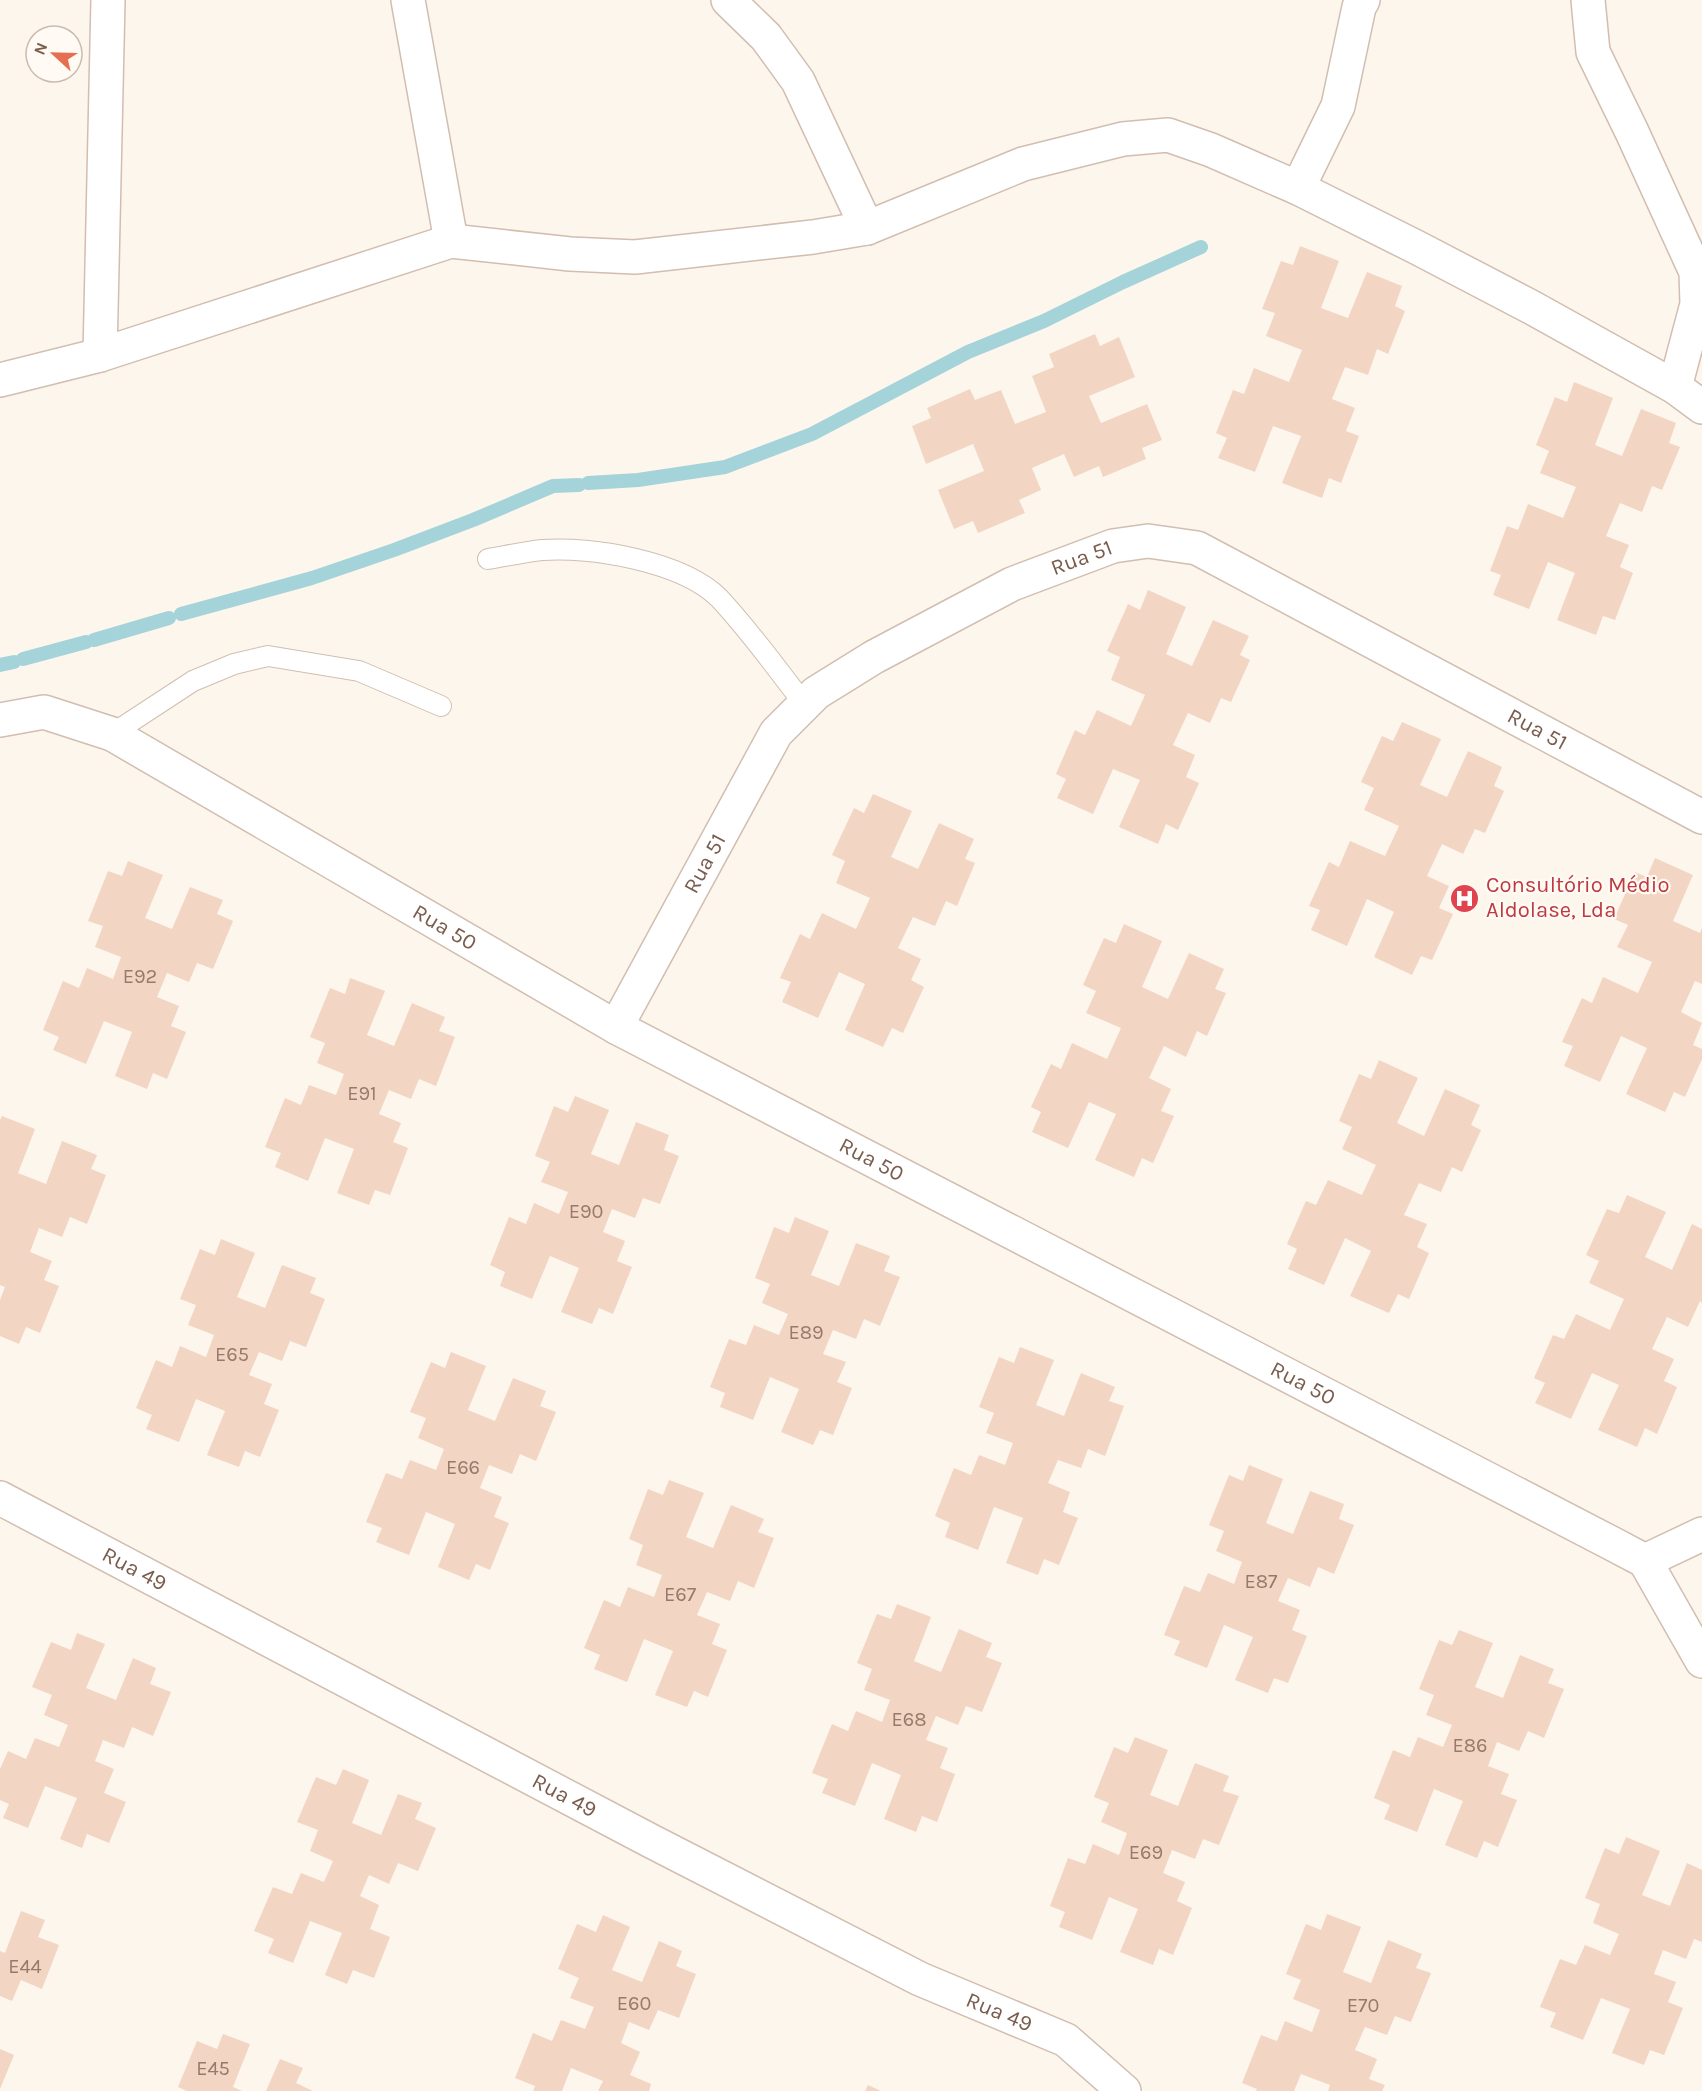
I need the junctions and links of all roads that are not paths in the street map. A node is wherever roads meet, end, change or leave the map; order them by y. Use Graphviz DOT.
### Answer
graph roads {
  1 [pos="108,0"];
  2 [pos="408,0"];
  3 [pos="728,0"];
  4 [pos="1588,0"];
  5 [pos="1359,2"];
  6 [pos="1298,188"];
  7 [pos="867,228"];
  8 [pos="451,241"];
  9 [pos="100,355"];
  10 [pos="0,380"];
  11 [pos="1675,387"];
  12 [pos="1702,406"];
  13 [pos="488,559"];
  14 [pos="805,705"];
  15 [pos="441,706"];
  16 [pos="0,720"];
  17 [pos="112,734"];
  18 [pos="1702,817"];
  19 [pos="616,1027"];
  20 [pos="0,1498"];
  21 [pos="1702,1534"];
  22 [pos="1645,1561"];
  23 [pos="1702,1661"];
  24 [pos="1124,2091"];
  1 -- 9 [label="street"];
  2 -- 8 [label="street"];
  3 -- 7 [label="street"];
  4 -- 11 [label="street"];
  5 -- 6 [label="street"];
  6 -- 7 [label="street"];
  6 -- 11 [label="street"];
  7 -- 8 [label="street"];
  8 -- 9 [label="street"];
  9 -- 10 [label="street"];
  11 -- 12 [label="street"];
  13 -- 14 [label="lane"];
  14 -- 18 [label="street, Rua 51"];
  14 -- 19 [label="street, Rua 51"];
  15 -- 17 [label="lane"];
  16 -- 17 [label="street, Rua 50"];
  17 -- 19 [label="street, Rua 50"];
  19 -- 22 [label="street, Rua 50"];
  20 -- 24 [label="street, Rua 49"];
  21 -- 22 [label="street"];
  22 -- 23 [label="street"];
}
